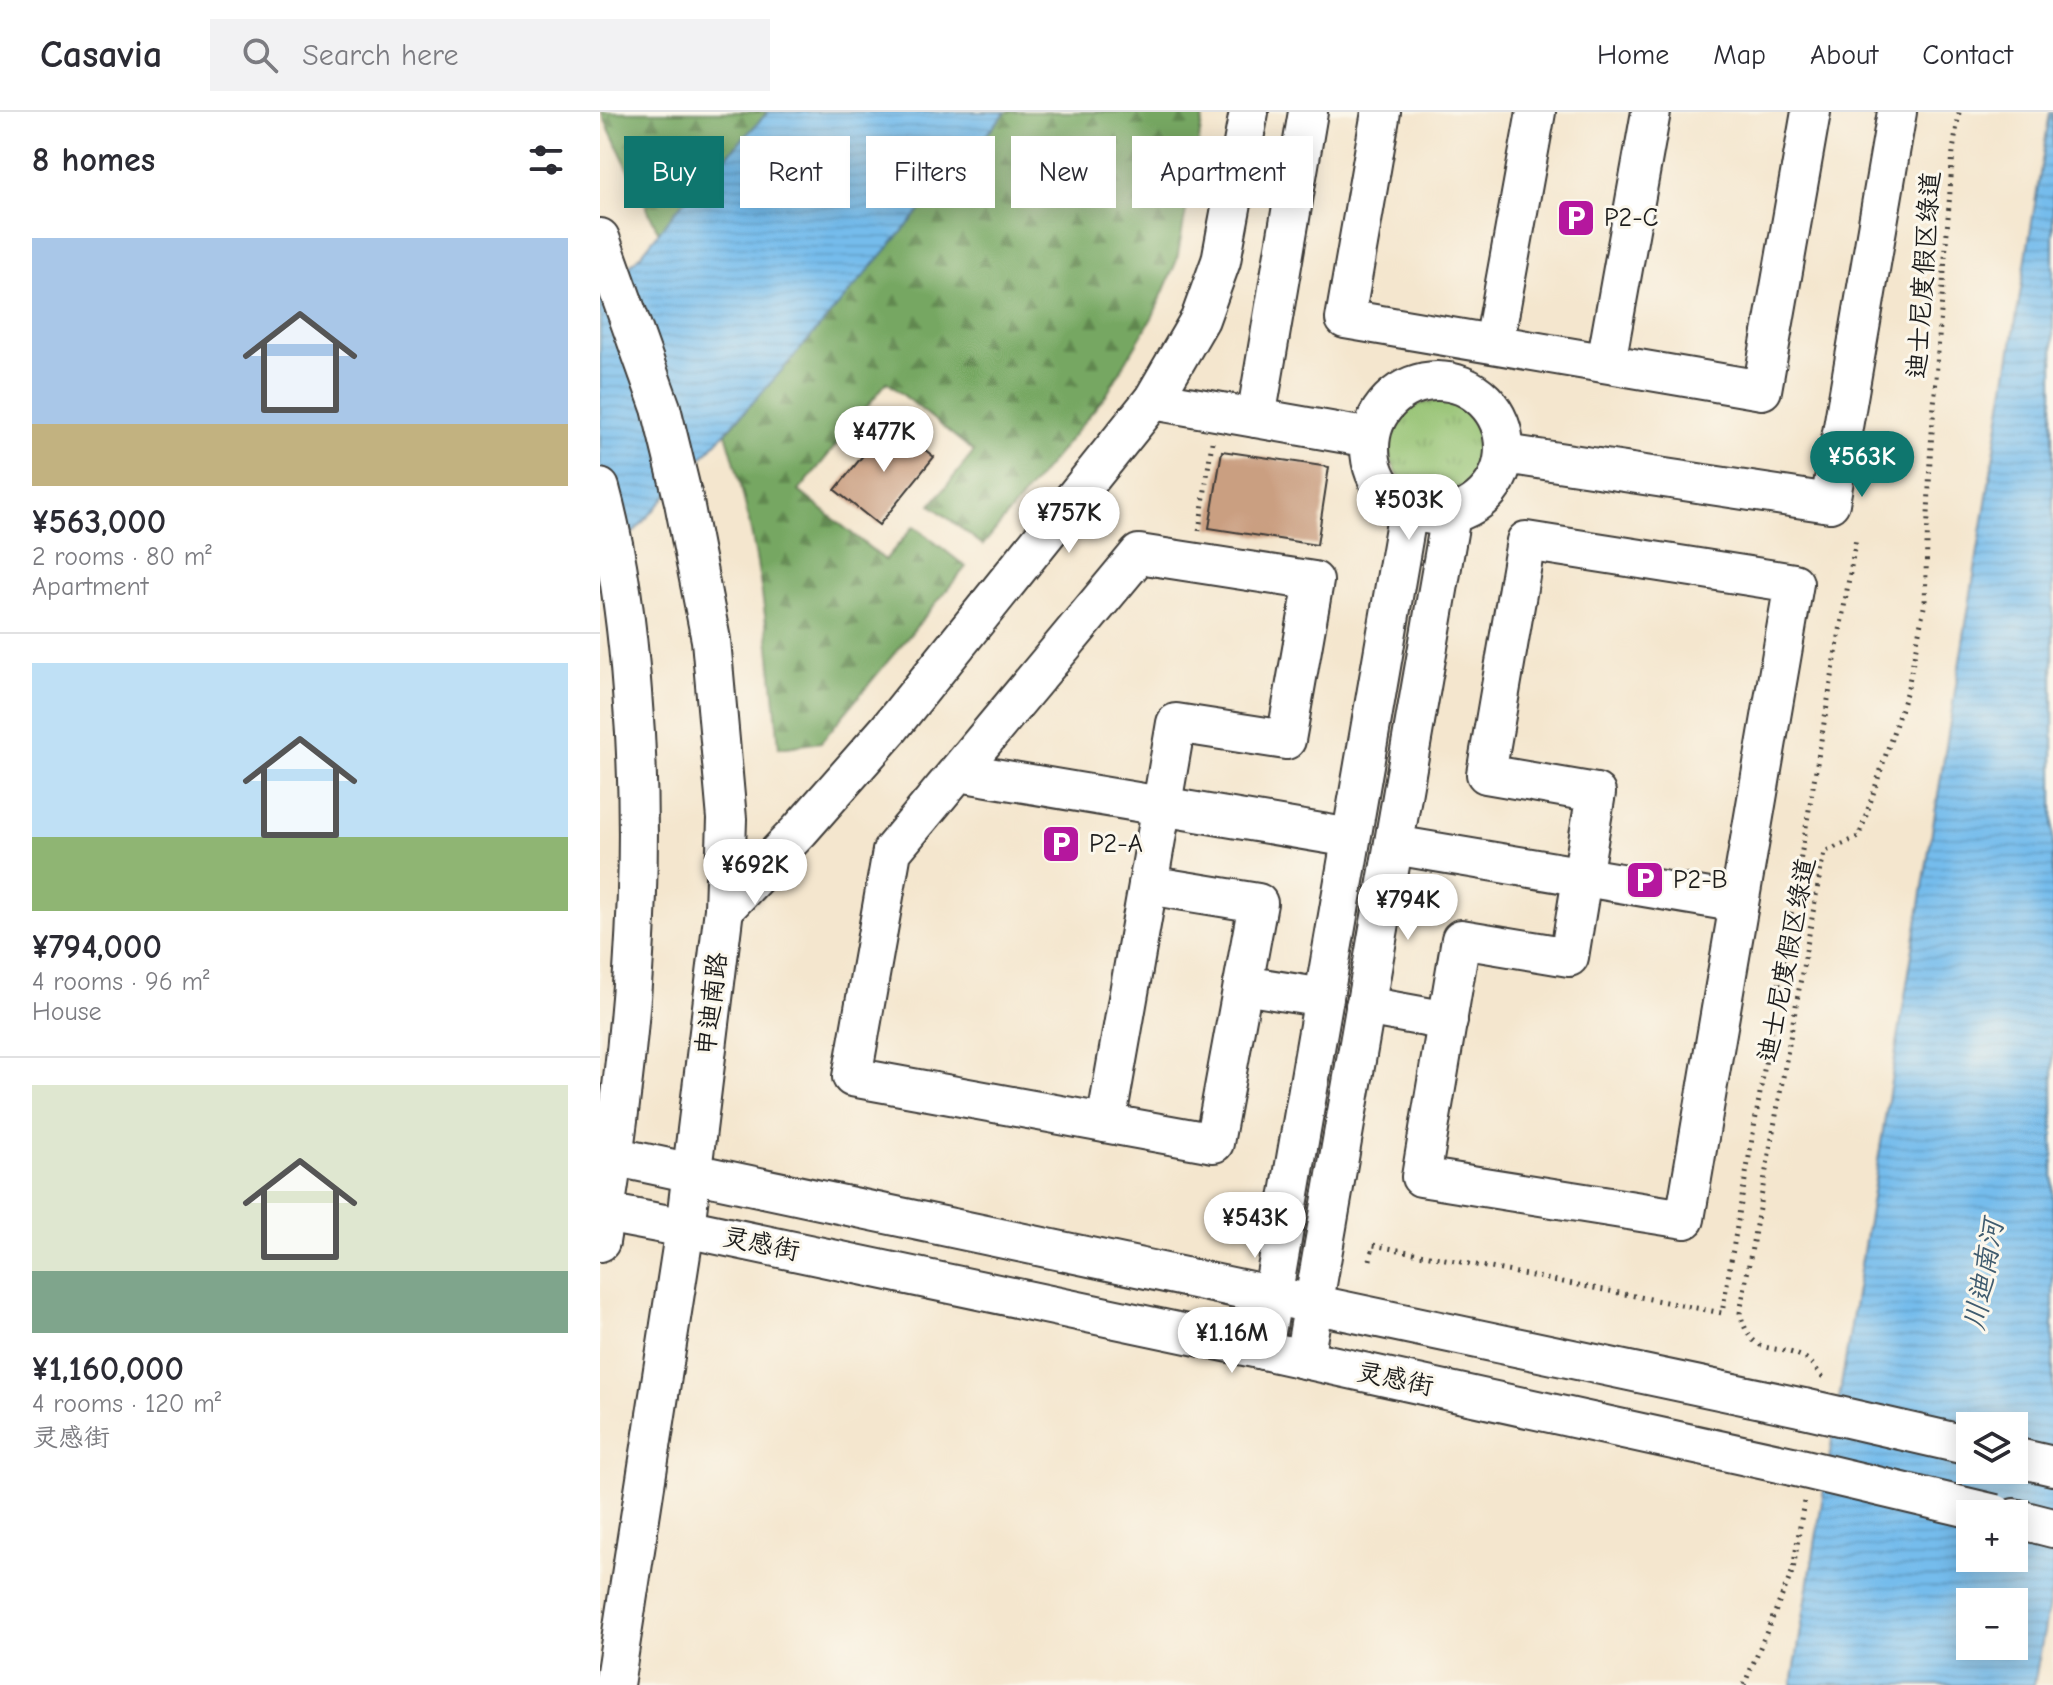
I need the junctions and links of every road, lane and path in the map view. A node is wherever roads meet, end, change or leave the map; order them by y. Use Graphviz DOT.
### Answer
graph roads {
  1 [pos="1249,112"];
  2 [pos="1308,112"];
  3 [pos="1381,112"];
  4 [pos="1536,112"];
  5 [pos="1651,112"];
  6 [pos="1811,112"];
  7 [pos="1897,112"];
  8 [pos="1959,112"];
  9 [pos="600,238"];
  10 [pos="1494,344"];
  11 [pos="1606,363"];
  12 [pos="1153,400"];
  13 [pos="1256,418"];
  14 [pos="1213,436"];
  15 [pos="1370,438"];
  16 [pos="1505,454"];
  17 [pos="600,488"];
  18 [pos="1408,510"];
  19 [pos="1451,515"];
  20 [pos="1197,540"];
  21 [pos="959,772"];
  22 [pos="1161,805"];
  23 [pos="1351,838"];
  24 [pos="1394,845"];
  25 [pos="1582,876"];
  26 [pos="1148,885"];
  27 [pos="1739,903"];
  28 [pos="724,909"];
  29 [pos="1243,985"];
  30 [pos="1324,998"];
  31 [pos="1365,1006"];
  32 [pos="1448,1021"];
  33 [pos="1106,1123"];
  34 [pos="612,1156"];
  35 [pos="692,1173"];
  36 [pos="602,1228"];
  37 [pos="685,1228"];
  38 [pos="1272,1295"];
  39 [pos="1314,1305"];
  40 [pos="1740,1313"];
  41 [pos="1263,1350"];
  42 [pos="1304,1359"];
  43 [pos="1956,1443"];
  44 [pos="2028,1460"];
  45 [pos="2053,1466"];
  46 [pos="1956,1505"];
  47 [pos="2028,1522"];
  48 [pos="2053,1528"];
  49 [pos="614,1685"];
  1 -- 12 [label="street"];
  2 -- 13 [label="street"];
  3 -- 10 [label="street"];
  4 -- 10 [label="street"];
  5 -- 11 [label="street"];
  6 -- 11 [label="street"];
  7 -- 16 [label="street"];
  8 -- 40 [label="path, 迪士尼度假区绿道"];
  9 -- 28 [label="street, 申迪南路"];
  10 -- 11 [label="street"];
  12 -- 13 [label="street"];
  12 -- 28 [label="street"];
  13 -- 15 [label="street"];
  14 -- 20 [label="path"];
  15 -- 16 [label="street"];
  15 -- 18 [label="street"];
  16 -- 19 [label="street"];
  17 -- 34 [label="street"];
  18 -- 19 [label="street"];
  18 -- 23 [label="street"];
  19 -- 24 [label="street"];
  21 -- 22 [label="street"];
  21 -- 22 [label="street"];
  21 -- 33 [label="street"];
  22 -- 23 [label="street"];
  22 -- 26 [label="street"];
  23 -- 30 [label="street"];
  24 -- 25 [label="street"];
  24 -- 31 [label="street"];
  25 -- 27 [label="street"];
  25 -- 27 [label="street"];
  25 -- 32 [label="street"];
  26 -- 29 [label="street"];
  26 -- 33 [label="street"];
  27 -- 32 [label="street"];
  28 -- 35 [label="street, 申迪南路"];
  29 -- 30 [label="street"];
  29 -- 33 [label="street"];
  30 -- 38 [label="street"];
  31 -- 32 [label="street"];
  31 -- 39 [label="street"];
  34 -- 35 [label="street"];
  34 -- 36 [label="street"];
  35 -- 37 [label="street, 申迪南路"];
  35 -- 38 [label="street"];
  36 -- 37 [label="street, 灵感街"];
  37 -- 41 [label="street, 灵感街"];
  37 -- 49 [label="street, 申迪南路"];
  38 -- 39 [label="street"];
  38 -- 41 [label="street"];
  39 -- 42 [label="street"];
  39 -- 43 [label="street, bridge"];
  41 -- 42 [label="street, 灵感街"];
  42 -- 46 [label="street, 灵感街, bridge"];
  44 -- 45 [label="street"];
  47 -- 48 [label="street"];
}
